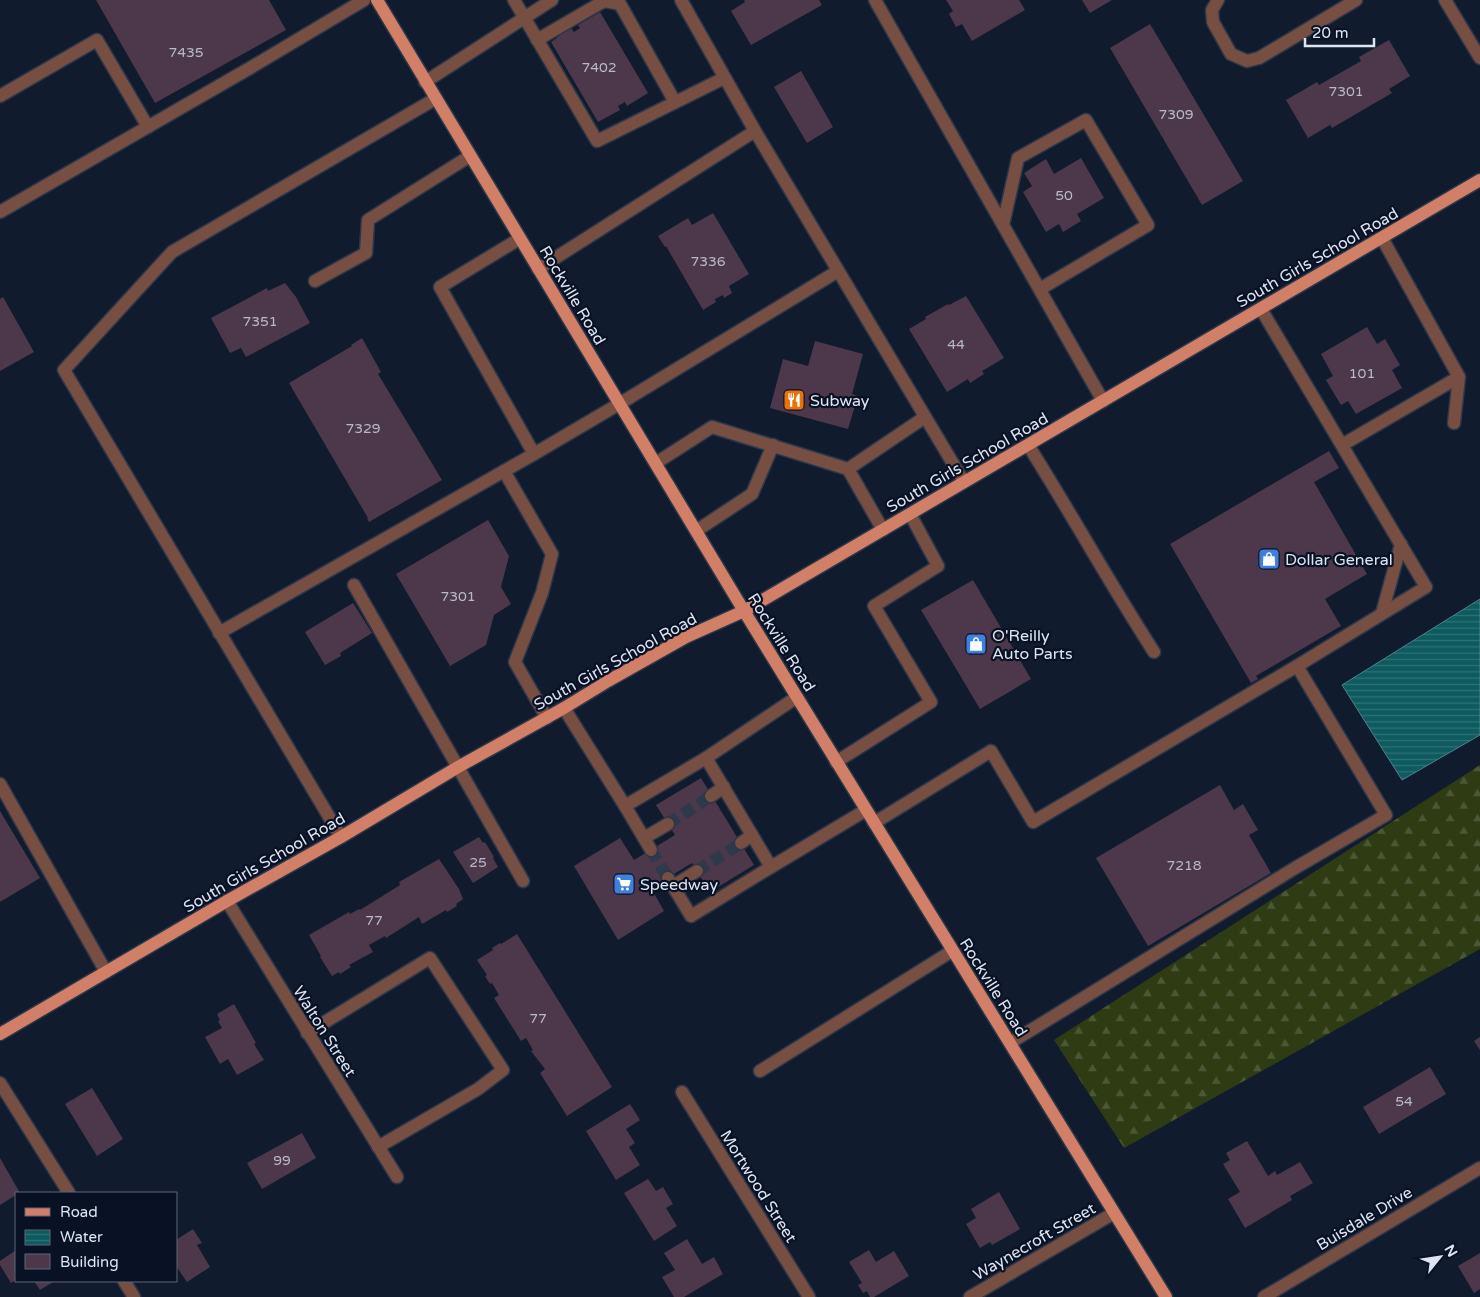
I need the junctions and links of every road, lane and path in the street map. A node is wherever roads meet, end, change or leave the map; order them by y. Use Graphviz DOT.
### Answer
graph roads {
  1 [pos="364,0"];
  2 [pos="377,0"];
  3 [pos="514,0"];
  4 [pos="552,0"];
  5 [pos="681,0"];
  6 [pos="875,0"];
  7 [pos="1218,0"];
  8 [pos="1356,0"];
  9 [pos="1445,0"];
  10 [pos="525,18"];
  11 [pos="537,40"];
  12 [pos="1480,58"];
  13 [pos="724,78"];
  14 [pos="425,82"];
  15 [pos="0,96"];
  16 [pos="435,99"];
  17 [pos="675,102"];
  18 [pos="148,127"];
  19 [pos="755,131"];
  20 [pos="470,156"];
  21 [pos="1480,180"];
  22 [pos="0,212"];
  23 [pos="1003,225"];
  24 [pos="1382,238"];
  25 [pos="519,239"];
  26 [pos="538,269"];
  27 [pos="838,271"];
  28 [pos="315,281"];
  29 [pos="1040,289"];
  30 [pos="1261,308"];
  31 [pos="1459,377"];
  32 [pos="1103,401"];
  33 [pos="619,404"];
  34 [pos="925,417"];
  35 [pos="1454,423"];
  36 [pos="773,445"];
  37 [pos="1028,445"];
  38 [pos="1342,445"];
  39 [pos="534,454"];
  40 [pos="656,463"];
  41 [pos="848,469"];
  42 [pos="504,471"];
  43 [pos="964,482"];
  44 [pos="910,514"];
  45 [pos="883,530"];
  46 [pos="696,531"];
  47 [pos="1401,544"];
  48 [pos="354,585"];
  49 [pos="744,611"];
  50 [pos="1382,614"];
  51 [pos="220,633"];
  52 [pos="1154,652"];
  53 [pos="1297,666"];
  54 [pos="797,697"];
  55 [pos="564,708"];
  56 [pos="547,718"];
  57 [pos="706,758"];
  58 [pos="836,762"];
  59 [pos="458,767"];
  60 [pos="0,784"];
  61 [pos="724,787"];
  62 [pos="711,796"];
  63 [pos="625,806"];
  64 [pos="866,810"];
  65 [pos="874,823"];
  66 [pos="668,824"];
  67 [pos="752,835"];
  68 [pos="341,837"];
  69 [pos="644,838"];
  70 [pos="740,843"];
  71 [pos="651,850"];
  72 [pos="771,867"];
  73 [pos="697,871"];
  74 [pos="523,881"];
  75 [pos="227,902"];
  76 [pos="952,951"];
  77 [pos="106,972"];
  78 [pos="307,1033"];
  79 [pos="0,1034"];
  80 [pos="1010,1043"];
  81 [pos="760,1071"];
  82 [pos="0,1084"];
  83 [pos="682,1092"];
  84 [pos="378,1147"];
  85 [pos="1480,1168"];
  86 [pos="397,1177"];
  87 [pos="68,1192"];
  88 [pos="1114,1213"];
  89 [pos="125,1282"];
  90 [pos="134,1297"];
  91 [pos="809,1297"];
  92 [pos="970,1297"];
  93 [pos="1166,1297"];
  94 [pos="1264,1297"];
  1 -- 18 [label="street"];
  2 -- 14 [label="main road, Rockville Road"];
  3 -- 10 [label="street"];
  4 -- 10 [label="street"];
  5 -- 13 [label="street"];
  6 -- 23 [label="street"];
  7 -- 8 [label="street"];
  9 -- 12 [label="street"];
  10 -- 11 [label="street"];
  10 -- 14 [label="street"];
  11 -- 17 [label="street"];
  11 -- 17 [label="street"];
  13 -- 17 [label="street"];
  13 -- 19 [label="street"];
  14 -- 16 [label="main road, Rockville Road"];
  15 -- 18 [label="street"];
  16 -- 20 [label="main road, Rockville Road"];
  16 -- 51 [label="street"];
  18 -- 22 [label="street"];
  19 -- 26 [label="street"];
  19 -- 27 [label="street"];
  20 -- 25 [label="main road, Rockville Road"];
  20 -- 28 [label="street"];
  21 -- 24 [label="main road, South Girls School Road"];
  23 -- 29 [label="street"];
  23 -- 29 [label="street"];
  24 -- 30 [label="main road, South Girls School Road"];
  24 -- 31 [label="street"];
  25 -- 26 [label="main road, Rockville Road"];
  25 -- 39 [label="street"];
  26 -- 33 [label="main road, Rockville Road"];
  27 -- 33 [label="street"];
  27 -- 34 [label="street"];
  29 -- 32 [label="street"];
  30 -- 32 [label="main road, South Girls School Road"];
  30 -- 38 [label="street"];
  31 -- 35 [label="street"];
  31 -- 38 [label="street"];
  32 -- 37 [label="main road, South Girls School Road"];
  33 -- 39 [label="street"];
  33 -- 40 [label="main road, Rockville Road"];
  34 -- 41 [label="street"];
  34 -- 43 [label="street"];
  36 -- 40 [label="street"];
  36 -- 41 [label="street"];
  36 -- 46 [label="street"];
  37 -- 43 [label="main road, South Girls School Road"];
  37 -- 52 [label="street"];
  38 -- 47 [label="street"];
  39 -- 42 [label="street"];
  40 -- 46 [label="main road, Rockville Road"];
  41 -- 45 [label="street"];
  42 -- 51 [label="street"];
  42 -- 56 [label="street"];
  43 -- 44 [label="main road, South Girls School Road"];
  44 -- 45 [label="main road, South Girls School Road"];
  44 -- 58 [label="street"];
  45 -- 49 [label="main road, South Girls School Road"];
  46 -- 49 [label="main road, Rockville Road"];
  47 -- 50 [label="street"];
  47 -- 50 [label="street"];
  48 -- 59 [label="street"];
  49 -- 54 [label="main road, Rockville Road"];
  49 -- 55 [label="main road, South Girls School Road"];
  50 -- 53 [label="street"];
  51 -- 68 [label="street"];
  53 -- 65 [label="street"];
  53 -- 80 [label="street"];
  54 -- 57 [label="street"];
  54 -- 58 [label="main road, Rockville Road"];
  55 -- 56 [label="main road, South Girls School Road"];
  55 -- 63 [label="street"];
  56 -- 59 [label="main road, South Girls School Road"];
  57 -- 61 [label="street"];
  57 -- 63 [label="street"];
  58 -- 64 [label="main road, Rockville Road"];
  59 -- 68 [label="main road, South Girls School Road"];
  59 -- 74 [label="street"];
  60 -- 77 [label="street"];
  61 -- 62 [label="street"];
  61 -- 67 [label="street"];
  63 -- 69 [label="street"];
  64 -- 65 [label="main road, Rockville Road"];
  64 -- 72 [label="street"];
  65 -- 76 [label="main road, Rockville Road"];
  66 -- 69 [label="street"];
  67 -- 70 [label="street"];
  67 -- 72 [label="street"];
  68 -- 75 [label="main road, South Girls School Road"];
  69 -- 71 [label="street"];
  72 -- 73 [label="street"];
  75 -- 77 [label="main road, South Girls School Road"];
  75 -- 78 [label="street, Walton Street"];
  76 -- 80 [label="main road, Rockville Road"];
  76 -- 81 [label="street"];
  77 -- 79 [label="main road, South Girls School Road"];
  78 -- 84 [label="street, Walton Street"];
  78 -- 84 [label="street"];
  80 -- 88 [label="main road, Rockville Road"];
  82 -- 87 [label="street"];
  83 -- 91 [label="street, Mortwood Street"];
  84 -- 86 [label="street, Walton Street"];
  85 -- 94 [label="street, Buisdale Drive"];
  88 -- 92 [label="street, Waynecroft Street"];
  88 -- 93 [label="main road, Rockville Road"];
  89 -- 90 [label="street"];
}
